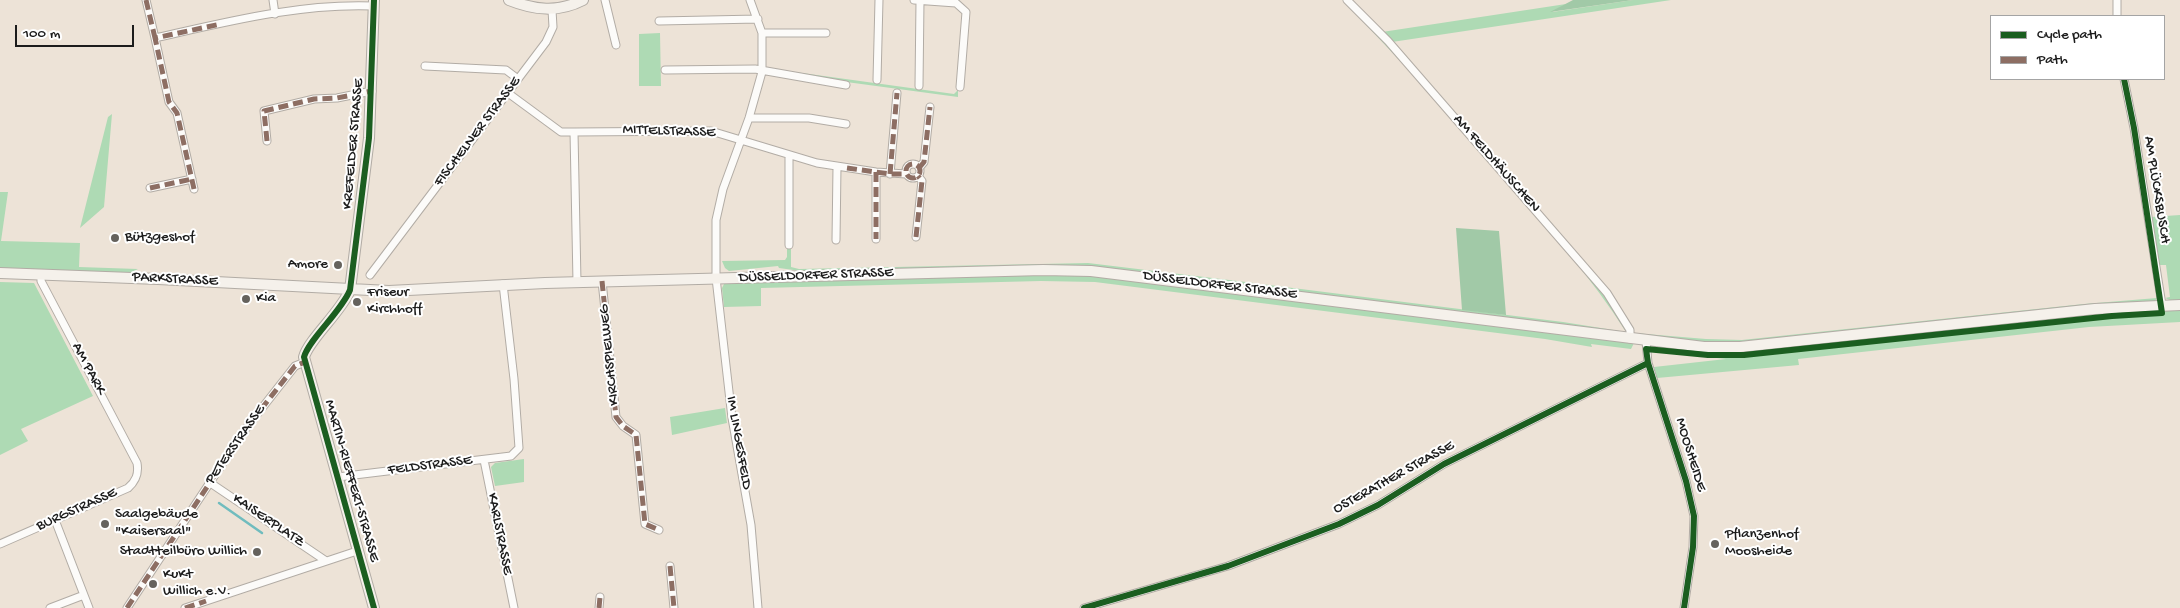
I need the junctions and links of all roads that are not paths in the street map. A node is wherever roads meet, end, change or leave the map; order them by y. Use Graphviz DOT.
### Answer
graph roads {
  1 [pos="146,0"];
  2 [pos="273,0"];
  3 [pos="509,0"];
  4 [pos="583,0"];
  5 [pos="605,0"];
  6 [pos="750,0"];
  7 [pos="879,0"];
  8 [pos="914,0"];
  9 [pos="920,0"];
  10 [pos="1347,0"];
  11 [pos="2117,0"];
  12 [pos="520,2"];
  13 [pos="374,3"];
  14 [pos="552,10"];
  15 [pos="275,14"];
  16 [pos="2117,15"];
  17 [pos="758,19"];
  18 [pos="659,21"];
  19 [pos="762,32"];
  20 [pos="826,33"];
  21 [pos="154,38"];
  22 [pos="616,45"];
  23 [pos="424,66"];
  24 [pos="665,70"];
  25 [pos="762,72"];
  26 [pos="518,79"];
  27 [pos="877,80"];
  28 [pos="2124,80"];
  29 [pos="846,85"];
  30 [pos="919,86"];
  31 [pos="960,87"];
  32 [pos="372,92"];
  33 [pos="508,93"];
  34 [pos="897,93"];
  35 [pos="930,107"];
  36 [pos="749,118"];
  37 [pos="846,124"];
  38 [pos="574,132"];
  39 [pos="741,139"];
  40 [pos="267,141"];
  41 [pos="790,156"];
  42 [pos="837,167"];
  43 [pos="876,172"];
  44 [pos="919,172"];
  45 [pos="890,174"];
  46 [pos="906,174"];
  47 [pos="192,179"];
  48 [pos="150,188"];
  49 [pos="194,190"];
  50 [pos="916,237"];
  51 [pos="876,239"];
  52 [pos="836,240"];
  53 [pos="789,245"];
  54 [pos="0,273"];
  55 [pos="41,274"];
  56 [pos="370,275"];
  57 [pos="716,278"];
  58 [pos="602,281"];
  59 [pos="577,282"];
  60 [pos="504,284"];
  61 [pos="350,290"];
  62 [pos="2162,305"];
  63 [pos="2180,305"];
  64 [pos="1630,339"];
  65 [pos="1646,341"];
  66 [pos="305,362"];
  67 [pos="1648,363"];
  68 [pos="484,460"];
  69 [pos="137,463"];
  70 [pos="338,477"];
  71 [pos="209,482"];
  72 [pos="55,520"];
  73 [pos="659,530"];
  74 [pos="0,544"];
  75 [pos="357,551"];
  76 [pos="326,561"];
  77 [pos="670,566"];
  78 [pos="84,595"];
  79 [pos="600,597"];
  80 [pos="50,608"];
  81 [pos="89,608"];
  82 [pos="127,608"];
  83 [pos="184,608"];
  84 [pos="374,608"];
  85 [pos="514,608"];
  86 [pos="599,608"];
  87 [pos="674,608"];
  88 [pos="758,608"];
  89 [pos="1084,608"];
  90 [pos="1684,608"];
  1 -- 21 [label="street"];
  2 -- 15 [label="street"];
  3 -- 12 [label="main road"];
  4 -- 14 [label="main road"];
  5 -- 22 [label="street"];
  6 -- 17 [label="street, IM LINGESFELD"];
  7 -- 27 [label="street"];
  8 -- 9 [label="street"];
  9 -- 30 [label="street"];
  9 -- 31 [label="street"];
  10 -- 64 [label="street, AM FELDHÄUSCHEN"];
  11 -- 16 [label="street"];
  12 -- 14 [label="main road"];
  13 -- 15 [label="street"];
  13 -- 32 [label="main road, KREFELDER STRASSE"];
  14 -- 26 [label="street, FISCHELNER STRASSE"];
  15 -- 21 [label="street"];
  17 -- 18 [label="street"];
  17 -- 19 [label="street, IM LINGESFELD"];
  19 -- 20 [label="street"];
  19 -- 25 [label="street, IM LINGESFELD"];
  21 -- 47 [label="street"];
  23 -- 26 [label="street"];
  24 -- 25 [label="street"];
  25 -- 29 [label="street"];
  25 -- 36 [label="street, IM LINGESFELD"];
  26 -- 33 [label="street, FISCHELNER STRASSE"];
  28 -- 62 [label="street, AM PLÜCKSBUSCH"];
  32 -- 40 [label="street"];
  32 -- 61 [label="main road, KREFELDER STRASSE"];
  33 -- 38 [label="street, MITTELSTRASSE"];
  33 -- 56 [label="street, FISCHELNER STRASSE"];
  34 -- 45 [label="street"];
  35 -- 44 [label="street"];
  36 -- 37 [label="street"];
  36 -- 39 [label="street, IM LINGESFELD"];
  38 -- 39 [label="street, MITTELSTRASSE"];
  38 -- 59 [label="street"];
  39 -- 41 [label="street, MITTELSTRASSE"];
  39 -- 57 [label="street, IM LINGESFELD"];
  41 -- 42 [label="street, MITTELSTRASSE"];
  41 -- 53 [label="street"];
  42 -- 43 [label="street, MITTELSTRASSE"];
  42 -- 52 [label="street"];
  43 -- 45 [label="street, MITTELSTRASSE"];
  43 -- 51 [label="street"];
  44 -- 46 [label="street, MITTELSTRASSE"];
  44 -- 46 [label="street, MITTELSTRASSE"];
  44 -- 50 [label="street"];
  45 -- 46 [label="street, MITTELSTRASSE"];
  47 -- 48 [label="street"];
  47 -- 49 [label="street"];
  54 -- 55 [label="main road, PARKSTRASSE"];
  55 -- 61 [label="main road, PARKSTRASSE"];
  55 -- 69 [label="street, AM PARK"];
  57 -- 58 [label="main road, DÜSSELDORFER STRASSE"];
  57 -- 64 [label="main road, DÜSSELDORFER STRASSE"];
  57 -- 88 [label="street, IM LINGESFELD"];
  58 -- 59 [label="main road, DÜSSELDORFER STRASSE"];
  58 -- 73 [label="street, KIRCHSPIELWEG"];
  59 -- 60 [label="main road, DÜSSELDORFER STRASSE"];
  60 -- 61 [label="main road, DÜSSELDORFER STRASSE"];
  60 -- 68 [label="street, FELDSTRASSE"];
  61 -- 66 [label="main road, PETERSTRASSE"];
  62 -- 63 [label="main road, DÜSSELDORFER STRASSE"];
  62 -- 65 [label="main road, DÜSSELDORFER STRASSE"];
  64 -- 65 [label="main road, DÜSSELDORFER STRASSE"];
  65 -- 67 [label="street, MOOSHEIDE"];
  66 -- 70 [label="main road, MARTIN-RIEFFERT-STRASSE"];
  66 -- 71 [label="street, PETERSTRASSE"];
  67 -- 89 [label="street, OSTERATHER STRASSE"];
  67 -- 90 [label="street, MOOSHEIDE"];
  68 -- 70 [label="street, FELDSTRASSE"];
  68 -- 85 [label="street, KARLSTRASSE"];
  69 -- 72 [label="street, BURGSTRASSE"];
  70 -- 75 [label="main road, MARTIN-RIEFFERT-STRASSE"];
  71 -- 76 [label="street, KAISERPLATZ"];
  71 -- 82 [label="street, PETERSTRASSE"];
  72 -- 74 [label="street, BURGSTRASSE"];
  72 -- 78 [label="street"];
  75 -- 76 [label="street"];
  75 -- 84 [label="main road, MARTIN-RIEFFERT-STRASSE"];
  76 -- 83 [label="street"];
  77 -- 87 [label="street"];
  78 -- 80 [label="street"];
  78 -- 81 [label="street"];
  79 -- 86 [label="street"];
}
